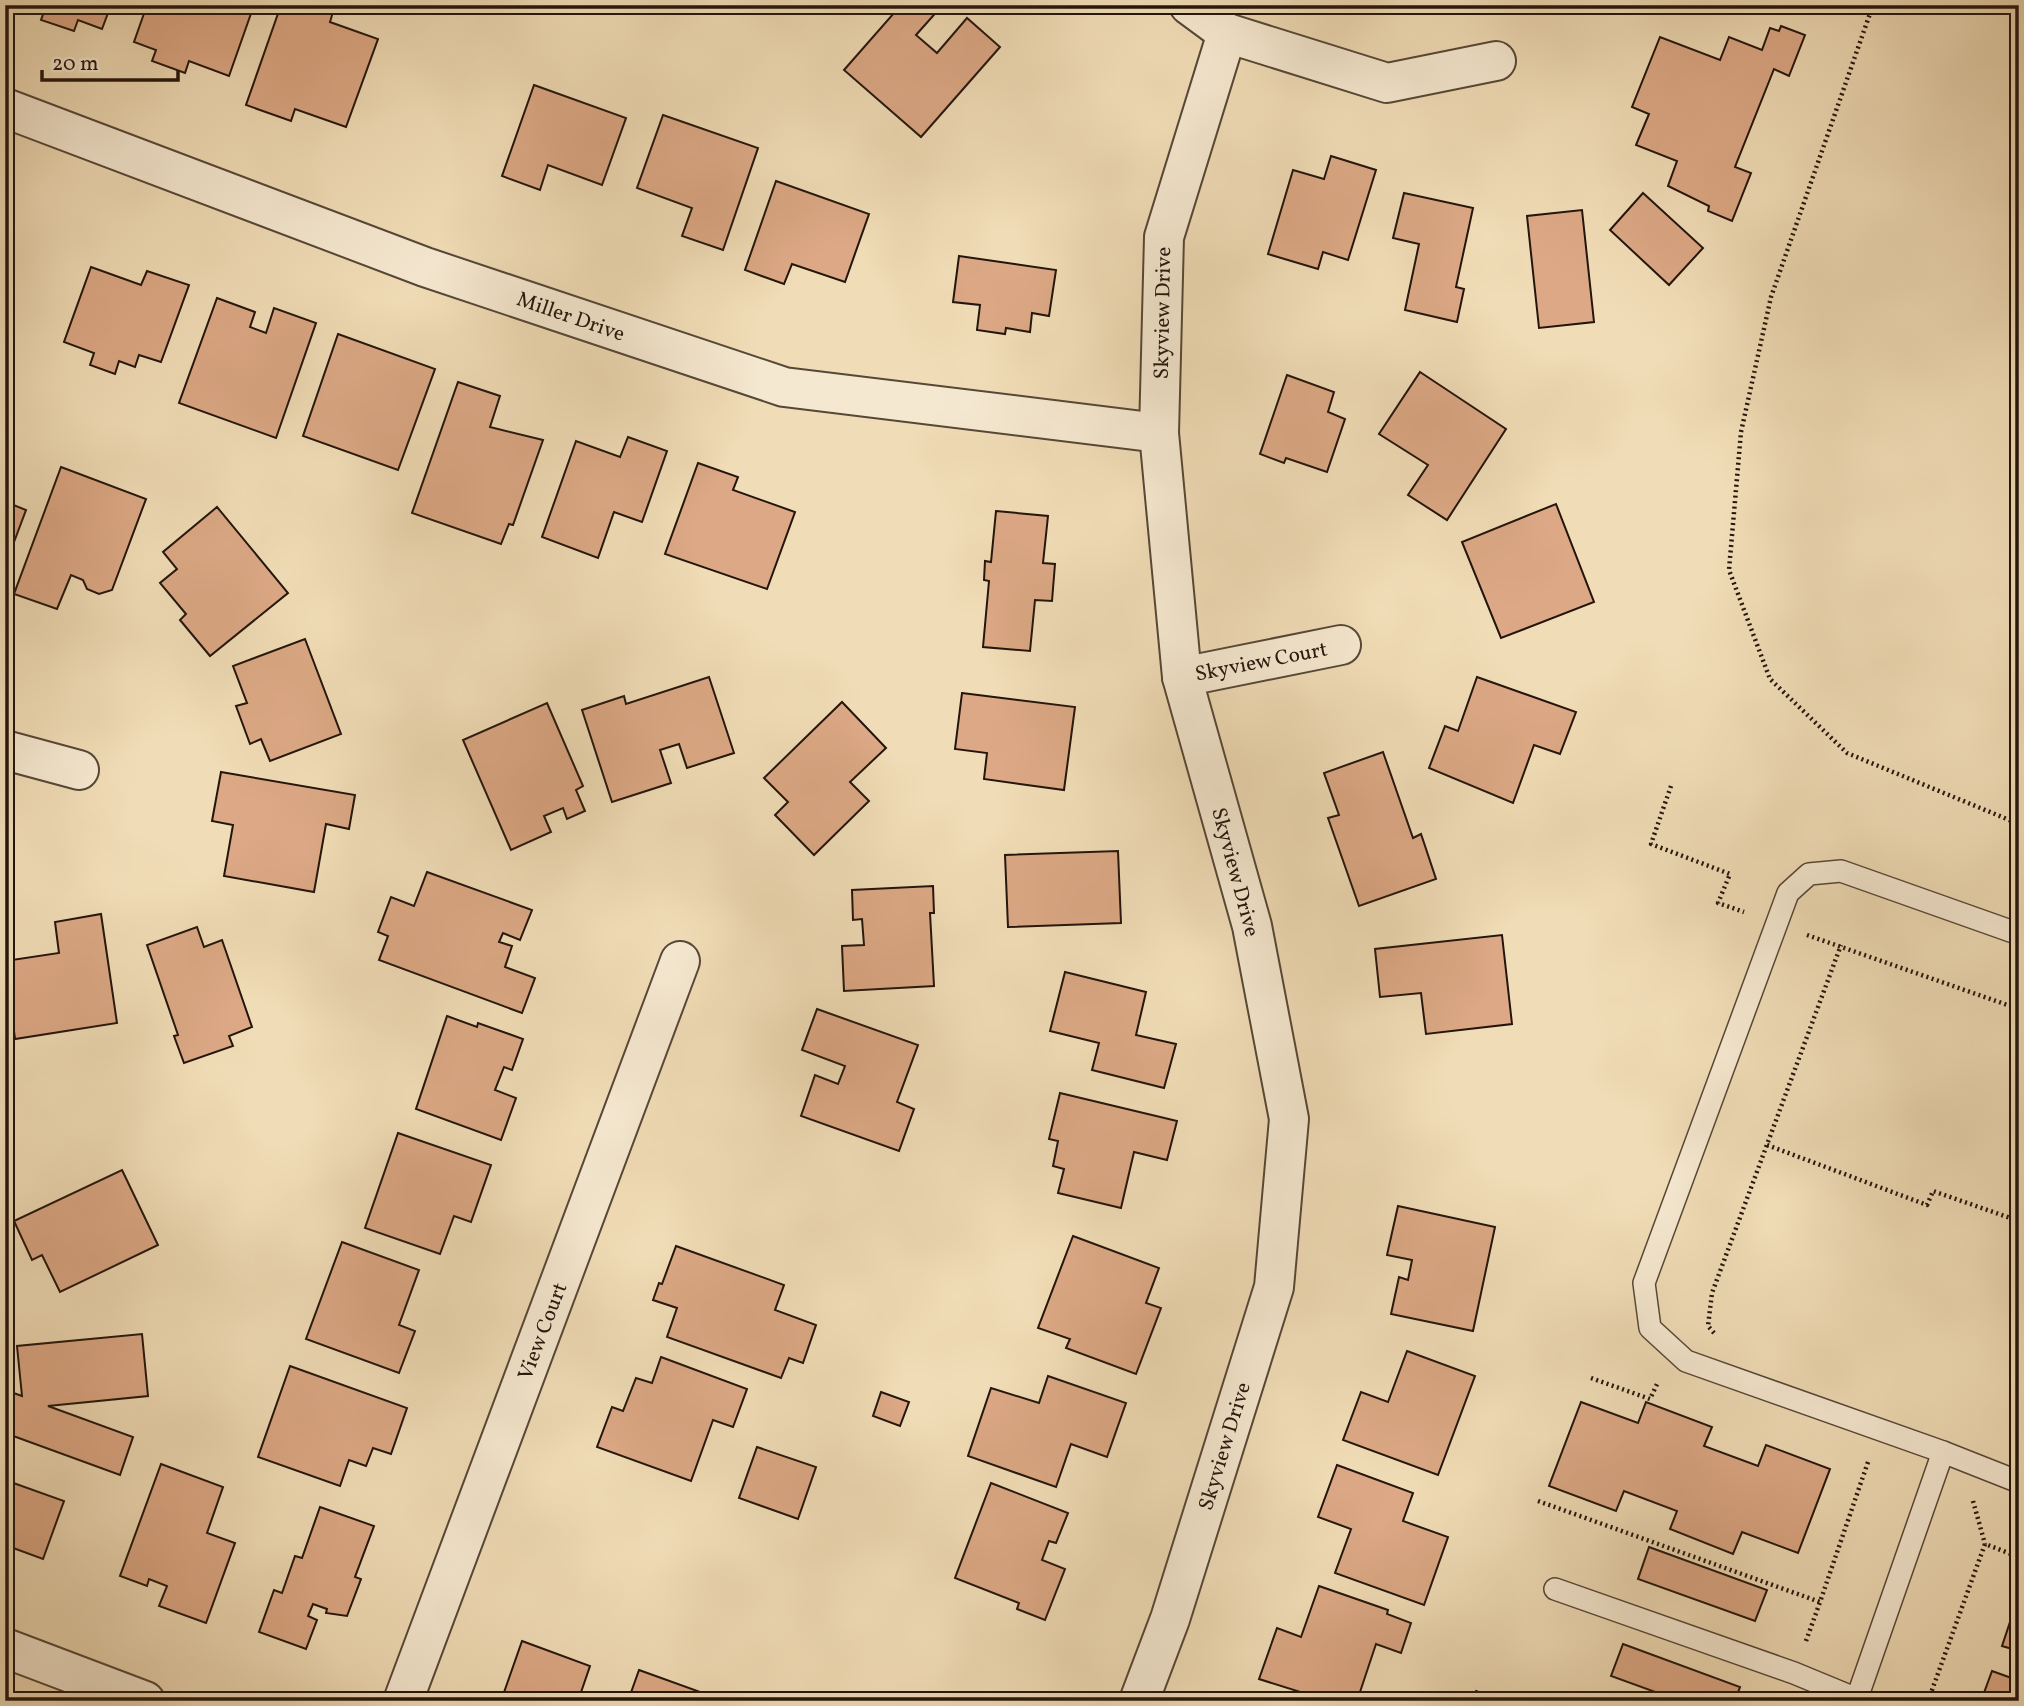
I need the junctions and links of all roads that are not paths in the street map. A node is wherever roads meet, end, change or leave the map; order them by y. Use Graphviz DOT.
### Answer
graph roads {
  1 [pos="1189,5"];
  2 [pos="1227,33"];
  3 [pos="1496,61"];
  4 [pos="5,108"];
  5 [pos="1160,433"];
  6 [pos="1341,645"];
  7 [pos="1182,677"];
  8 [pos="5,750"];
  9 [pos="79,770"];
  10 [pos="2019,934"];
  11 [pos="680,961"];
  12 [pos="1944,1452"];
  13 [pos="2019,1482"];
  14 [pos="1555,1590"];
  15 [pos="5,1648"];
  16 [pos="1856,1700"];
  17 [pos="145,1701"];
  18 [pos="403,1701"];
  19 [pos="1139,1701"];
  1 -- 2 [label="street"];
  2 -- 3 [label="street"];
  2 -- 5 [label="street, Skyview Drive"];
  4 -- 5 [label="street, Miller Drive"];
  5 -- 7 [label="street, Skyview Drive"];
  6 -- 7 [label="street, Skyview Court"];
  7 -- 19 [label="street, Skyview Drive"];
  8 -- 9 [label="street"];
  10 -- 12 [label="lane"];
  11 -- 18 [label="street, View Court"];
  12 -- 13 [label="lane"];
  12 -- 16 [label="lane"];
  14 -- 16 [label="lane"];
  15 -- 17 [label="street"];
}
